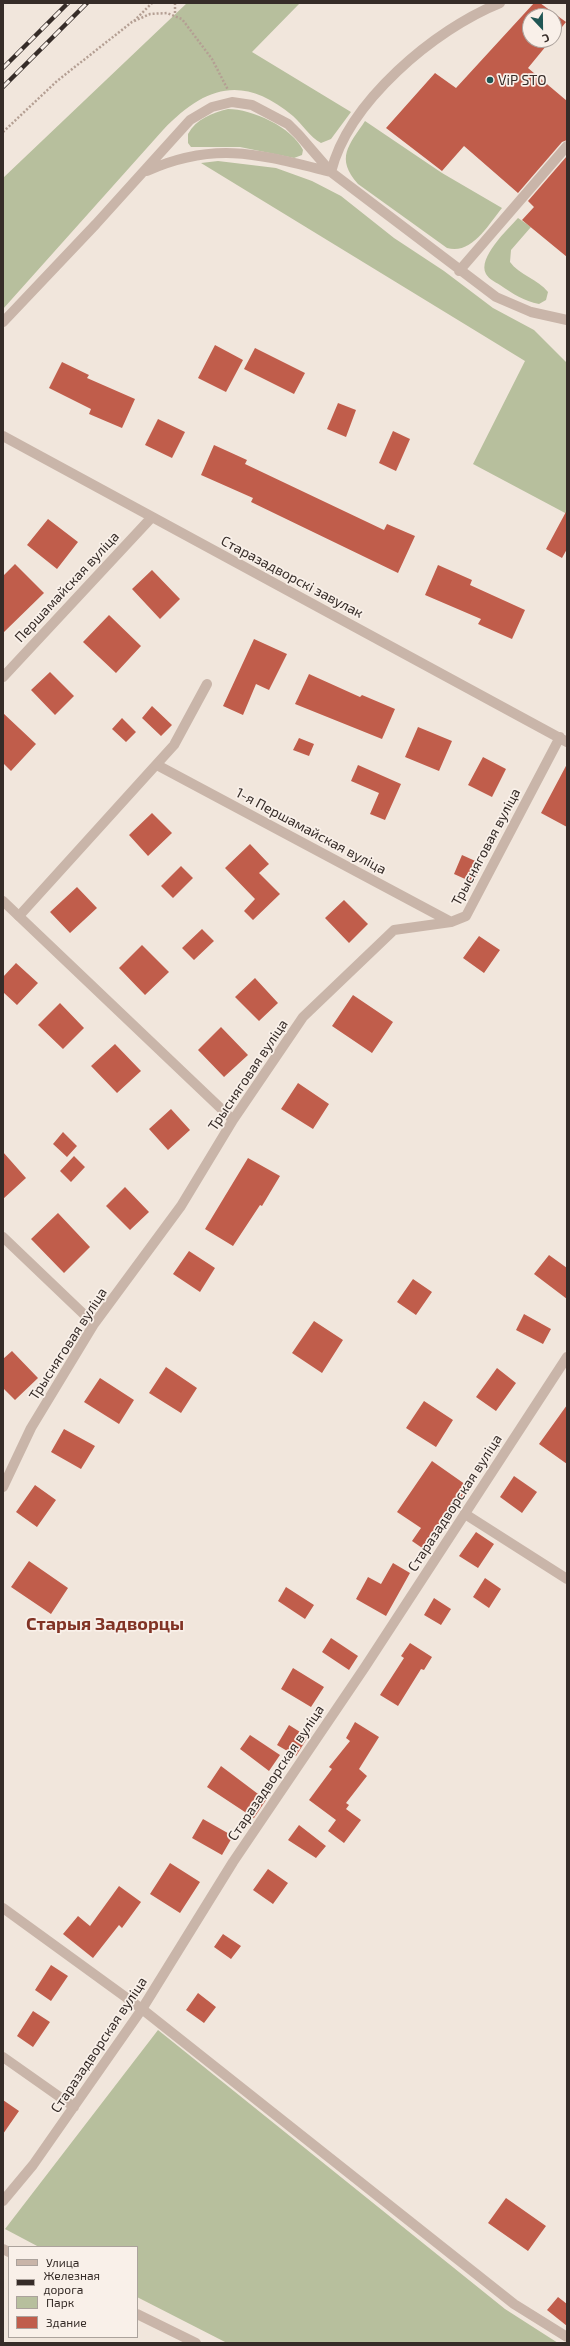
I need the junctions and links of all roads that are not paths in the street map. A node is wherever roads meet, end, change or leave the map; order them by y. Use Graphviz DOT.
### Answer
graph roads {
  1 [pos="500,3"];
  2 [pos="567,146"];
  3 [pos="331,172"];
  4 [pos="143,173"];
  5 [pos="459,271"];
  6 [pos="567,320"];
  7 [pos="3,322"];
  8 [pos="3,436"];
  9 [pos="152,517"];
  10 [pos="3,677"];
  11 [pos="207,684"];
  12 [pos="563,740"];
  13 [pos="158,765"];
  14 [pos="3,901"];
  15 [pos="19,916"];
  16 [pos="451,922"];
  17 [pos="233,1120"];
  18 [pos="3,1237"];
  19 [pos="94,1324"];
  20 [pos="567,1357"];
  21 [pos="3,1487"];
  22 [pos="465,1514"];
  23 [pos="567,1579"];
  24 [pos="3,1908"];
  25 [pos="142,2008"];
  26 [pos="3,2057"];
  27 [pos="74,2107"];
  28 [pos="3,2201"];
  29 [pos="138,2314"];
  30 [pos="567,2337"];
  31 [pos="196,2343"];
  1 -- 3 [label="street"];
  2 -- 5 [label="street"];
  3 -- 4 [label="street"];
  3 -- 4 [label="street"];
  3 -- 5 [label="street"];
  4 -- 7 [label="street"];
  5 -- 6 [label="street"];
  8 -- 9 [label="street, Старазадворскі завулак"];
  9 -- 10 [label="street, Першамайская вуліца"];
  9 -- 12 [label="street, Старазадворскі завулак"];
  11 -- 13 [label="street"];
  12 -- 16 [label="street, Трысняговая вуліца"];
  13 -- 15 [label="street"];
  13 -- 16 [label="street, 1-я Першамайская вуліца"];
  14 -- 15 [label="street"];
  15 -- 17 [label="street"];
  16 -- 17 [label="street, Трысняговая вуліца"];
  17 -- 19 [label="street, Трысняговая вуліца"];
  18 -- 19 [label="street"];
  19 -- 21 [label="street, Трысняговая вуліца"];
  20 -- 22 [label="street, Старазадворская вуліца"];
  22 -- 23 [label="street"];
  22 -- 25 [label="street, Старазадворская вуліца"];
  24 -- 25 [label="street"];
  25 -- 27 [label="street, Старазадворская вуліца"];
  25 -- 30 [label="street"];
  26 -- 27 [label="street"];
  27 -- 28 [label="street, Старазадворская вуліца"];
  29 -- 31 [label="street"];
}
